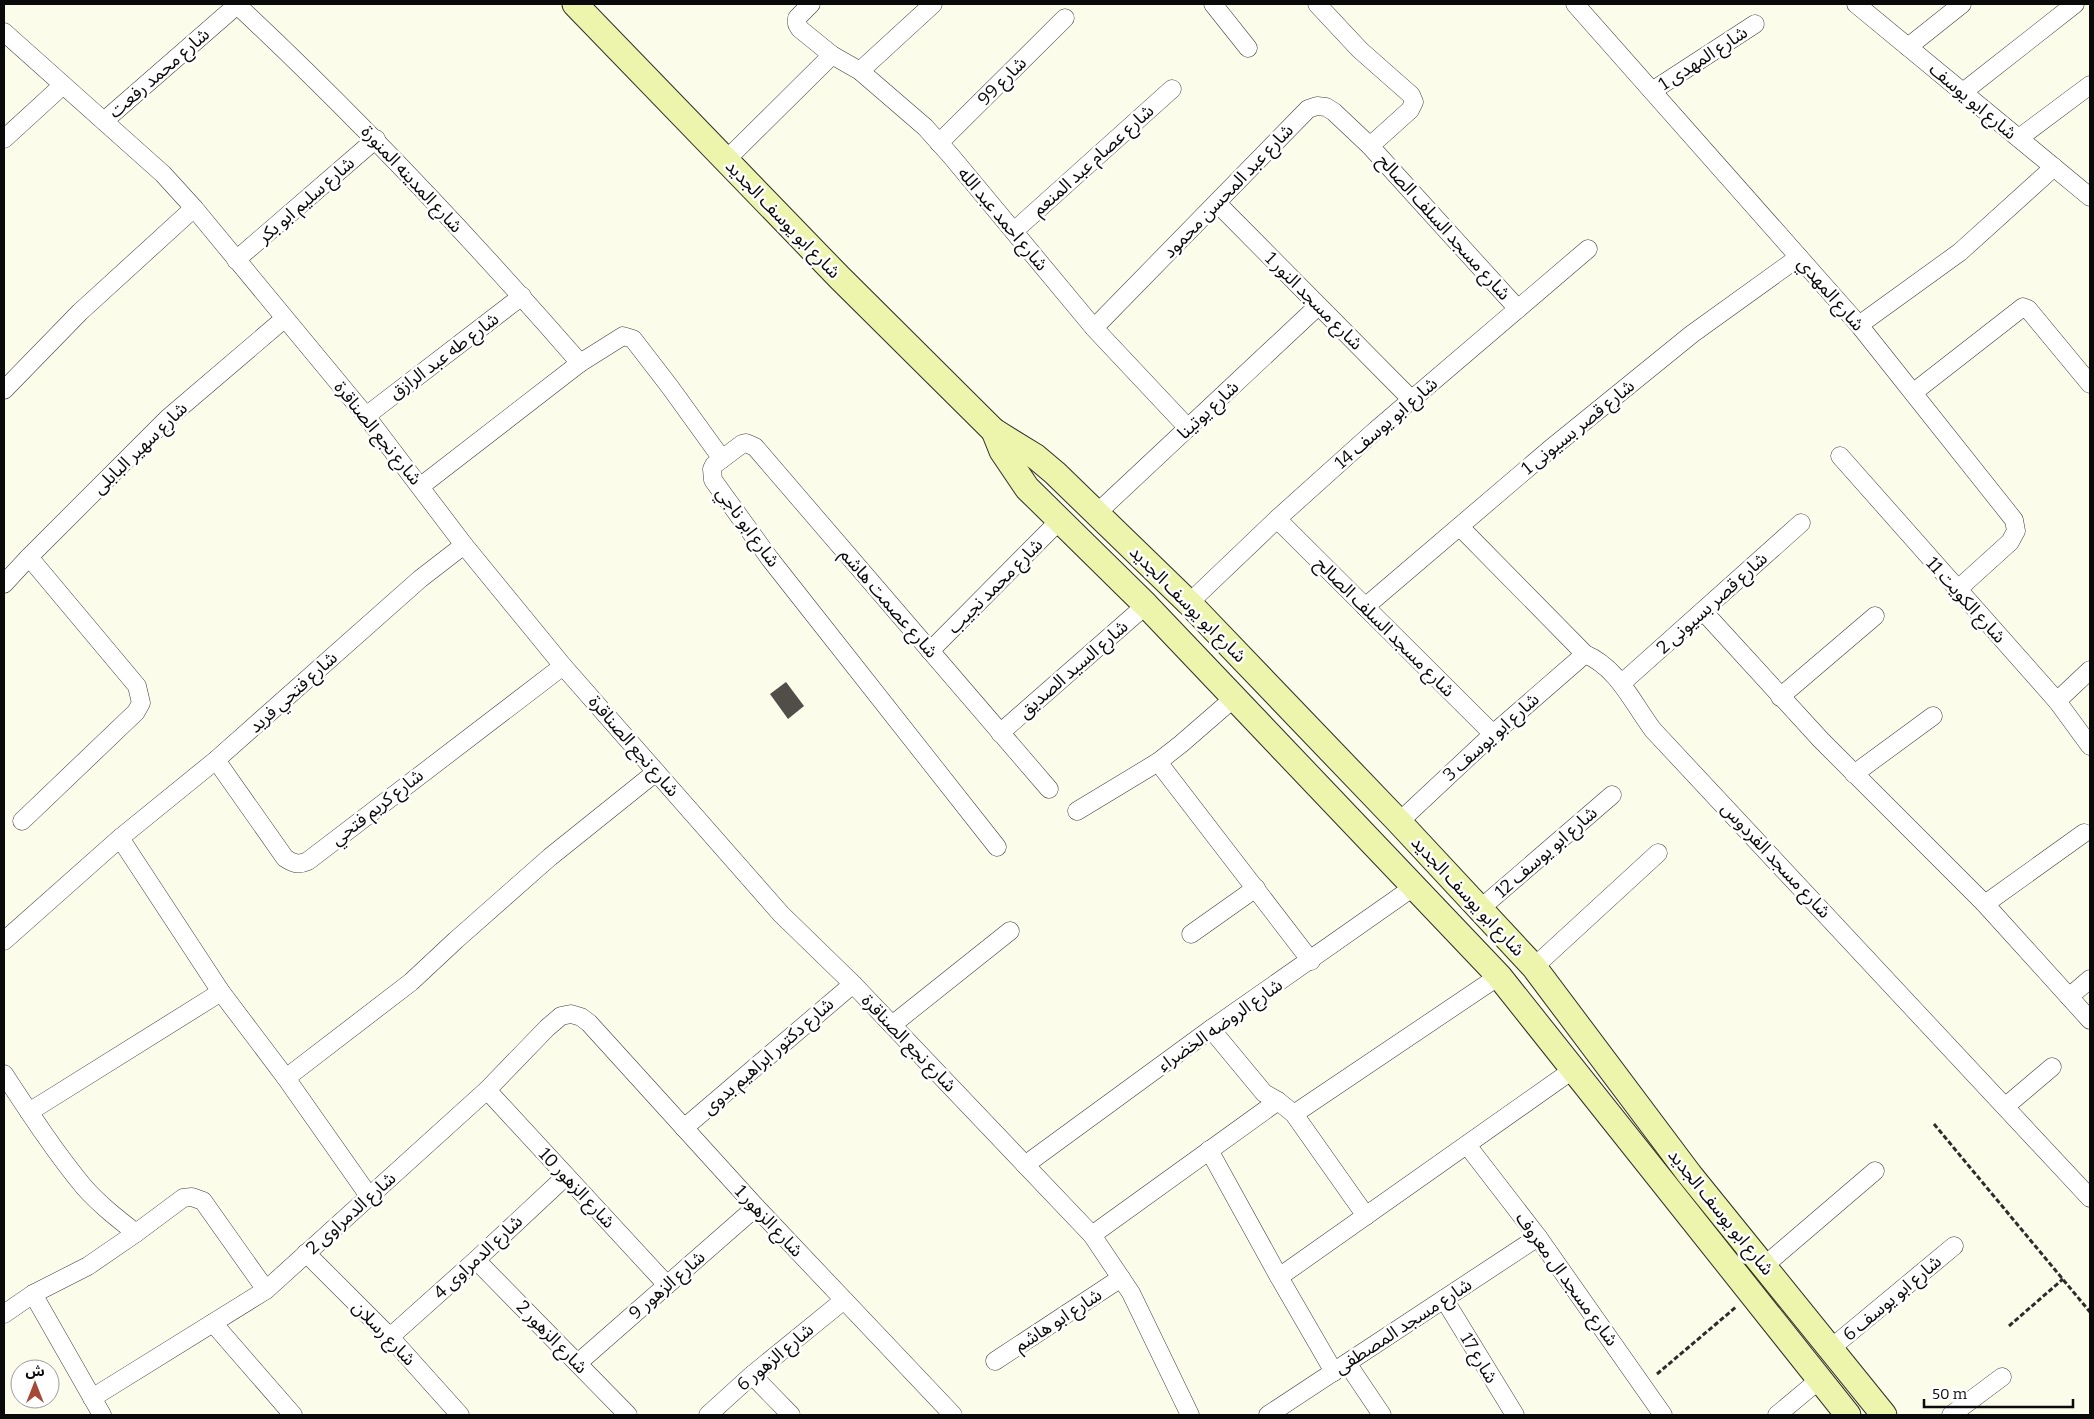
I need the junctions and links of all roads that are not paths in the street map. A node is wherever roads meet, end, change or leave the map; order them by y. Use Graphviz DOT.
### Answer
graph roads {
  1 [pos="236,4"];
  2 [pos="575,4"];
  3 [pos="811,4"];
  4 [pos="933,4"];
  5 [pos="1213,4"];
  6 [pos="1317,4"];
  7 [pos="1575,4"];
  8 [pos="1856,4"];
  9 [pos="1962,4"];
  10 [pos="2075,4"];
  11 [pos="1065,18"];
  12 [pos="1755,24"];
  13 [pos="4,32"];
  14 [pos="1908,47"];
  15 [pos="1248,48"];
  16 [pos="832,55"];
  17 [pos="860,71"];
  18 [pos="63,85"];
  19 [pos="2090,85"];
  20 [pos="1172,88"];
  21 [pos="1652,91"];
  22 [pos="1963,92"];
  23 [pos="104,121"];
  24 [pos="2019,138"];
  25 [pos="4,139"];
  26 [pos="376,140"];
  27 [pos="939,143"];
  28 [pos="1370,146"];
  29 [pos="726,160"];
  30 [pos="2054,167"];
  31 [pos="2088,190"];
  32 [pos="1216,203"];
  33 [pos="194,208"];
  34 [pos="1014,231"];
  35 [pos="1588,249"];
  36 [pos="1799,257"];
  37 [pos="236,260"];
  38 [pos="522,296"];
  39 [pos="1318,306"];
  40 [pos="1518,309"];
  41 [pos="284,318"];
  42 [pos="1859,325"];
  43 [pos="1094,328"];
  44 [pos="580,362"];
  45 [pos="2090,384"];
  46 [pos="4,390"];
  47 [pos="1914,392"];
  48 [pos="1412,400"];
  49 [pos="366,416"];
  50 [pos="1188,428"];
  51 [pos="994,431"];
  52 [pos="1840,456"];
  53 [pos="722,460"];
  54 [pos="1067,484"];
  55 [pos="421,486"];
  56 [pos="1052,511"];
  57 [pos="1098,513"];
  58 [pos="1277,519"];
  59 [pos="1801,523"];
  60 [pos="1460,527"];
  61 [pos="464,545"];
  62 [pos="29,557"];
  63 [pos="4,584"];
  64 [pos="1957,590"];
  65 [pos="1189,604"];
  66 [pos="1146,605"];
  67 [pos="1365,607"];
  68 [pos="1703,611"];
  69 [pos="1875,616"];
  70 [pos="930,651"];
  71 [pos="1585,654"];
  72 [pos="563,666"];
  73 [pos="2090,670"];
  74 [pos="1622,683"];
  75 [pos="1780,697"];
  76 [pos="1234,698"];
  77 [pos="2057,701"];
  78 [pos="1933,716"];
  79 [pos="1000,733"];
  80 [pos="1493,734"];
  81 [pos="2090,746"];
  82 [pos="216,760"];
  83 [pos="1158,762"];
  84 [pos="656,772"];
  85 [pos="1854,774"];
  86 [pos="1049,789"];
  87 [pos="1612,795"];
  88 [pos="1077,811"];
  89 [pos="22,821"];
  90 [pos="1399,822"];
  91 [pos="2084,833"];
  92 [pos="120,838"];
  93 [pos="997,847"];
  94 [pos="1658,853"];
  95 [pos="1415,886"];
  96 [pos="1256,888"];
  97 [pos="1985,904"];
  98 [pos="1481,908"];
  99 [pos="1010,931"];
  100 [pos="1191,934"];
  101 [pos="4,941"];
  102 [pos="1311,960"];
  103 [pos="1534,967"];
  104 [pos="1499,976"];
  105 [pos="2090,979"];
  106 [pos="853,984"];
  107 [pos="221,992"];
  108 [pos="2069,997"];
  109 [pos="2090,1020"];
  110 [pos="589,1023"];
  111 [pos="892,1025"];
  112 [pos="1211,1029"];
  113 [pos="2052,1067"];
  114 [pos="1574,1069"];
  115 [pos="4,1074"];
  116 [pos="286,1078"];
  117 [pos="488,1090"];
  118 [pos="1278,1101"];
  119 [pos="2006,1106"];
  120 [pos="29,1112"];
  121 [pos="1294,1114"];
  122 [pos="684,1128"];
  123 [pos="1466,1145"];
  124 [pos="1209,1150"];
  125 [pos="1025,1165"];
  126 [pos="1876,1171"];
  127 [pos="1690,1175"];
  128 [pos="566,1176"];
  129 [pos="1669,1192"];
  130 [pos="369,1196"];
  131 [pos="2090,1198"];
  132 [pos="756,1207"];
  133 [pos="1366,1216"];
  134 [pos="136,1233"];
  135 [pos="1092,1234"];
  136 [pos="1538,1237"];
  137 [pos="1954,1246"];
  138 [pos="306,1253"];
  139 [pos="476,1260"];
  140 [pos="1764,1266"];
  141 [pos="1279,1277"];
  142 [pos="1121,1278"];
  143 [pos="667,1285"];
  144 [pos="266,1290"];
  145 [pos="33,1294"];
  146 [pos="1444,1299"];
  147 [pos="844,1300"];
  148 [pos="4,1314"];
  149 [pos="213,1322"];
  150 [pos="390,1337"];
  151 [pos="1830,1349"];
  152 [pos="995,1361"];
  153 [pos="578,1363"];
  154 [pos="1340,1367"];
  155 [pos="752,1375"];
  156 [pos="2002,1377"];
  157 [pos="1819,1380"];
  158 [pos="92,1398"];
  159 [pos="290,1414"];
  160 [pos="102,1415"];
  161 [pos="460,1415"];
  162 [pos="628,1415"];
  163 [pos="708,1415"];
  164 [pos="791,1415"];
  165 [pos="953,1415"];
  166 [pos="1190,1415"];
  167 [pos="1268,1415"];
  168 [pos="1382,1415"];
  169 [pos="1515,1415"];
  170 [pos="1663,1415"];
  171 [pos="1776,1415"];
  172 [pos="1848,1415"];
  173 [pos="1884,1415"];
  174 [pos="1951,1415"];
  1 -- 23 [label="street, شارع محمد رفعت"];
  1 -- 26 [label="street, شارع المدينه المنورة"];
  2 -- 29 [label="street, شارع ابو يوسف الجديد"];
  3 -- 16 [label="street, شارع احمد عبد الله"];
  4 -- 17 [label="street"];
  5 -- 15 [label="street"];
  6 -- 28 [label="street"];
  7 -- 21 [label="street, شارع المهدي"];
  8 -- 14 [label="street, شارع ابو يوسف"];
  9 -- 14 [label="street"];
  10 -- 22 [label="street"];
  11 -- 27 [label="street, شارع 99"];
  12 -- 21 [label="street, شارع المهدى 1"];
  13 -- 18 [label="street, شارع نجع الصناقرة"];
  14 -- 22 [label="street, شارع ابو يوسف"];
  16 -- 17 [label="street, شارع احمد عبد الله"];
  16 -- 29 [label="street"];
  17 -- 27 [label="street, شارع احمد عبد الله"];
  18 -- 23 [label="street, شارع نجع الصناقرة"];
  18 -- 25 [label="street"];
  19 -- 24 [label="street"];
  20 -- 34 [label="street, شارع عصام عبد المنعم"];
  21 -- 36 [label="street, شارع المهدي"];
  22 -- 24 [label="street, شارع ابو يوسف"];
  23 -- 33 [label="street, شارع نجع الصناقرة"];
  24 -- 30 [label="street, شارع ابو يوسف"];
  26 -- 37 [label="street, شارع سليم ابو بكر"];
  26 -- 38 [label="street, شارع المدينه المنورة"];
  27 -- 34 [label="street, شارع احمد عبد الله"];
  28 -- 32 [label="street, شارع عبد المحسن محمود"];
  28 -- 40 [label="street, شارع مسجد السلف الصالح"];
  29 -- 51 [label="street, شارع ابو يوسف الجديد"];
  30 -- 31 [label="street, شارع ابو يوسف"];
  30 -- 42 [label="street"];
  32 -- 39 [label="street, شارع مسجد النور 1"];
  32 -- 43 [label="street, شارع عبد المحسن محمود"];
  33 -- 37 [label="street, شارع نجع الصناقرة"];
  33 -- 46 [label="street"];
  34 -- 43 [label="street, شارع احمد عبد الله"];
  35 -- 40 [label="street, شارع ابو يوسف 14"];
  36 -- 42 [label="street, شارع المهدي"];
  36 -- 60 [label="street, شارع قصر بسيونى 1"];
  37 -- 41 [label="street, شارع نجع الصناقرة"];
  38 -- 44 [label="street, شارع المدينه المنورة"];
  38 -- 49 [label="street, شارع طه عبد الرازق"];
  39 -- 48 [label="street, شارع مسجد النور 1"];
  39 -- 50 [label="street, شارع يوتينا"];
  40 -- 48 [label="street, شارع ابو يوسف 14"];
  41 -- 49 [label="street, شارع نجع الصناقرة"];
  41 -- 62 [label="street, شارع سهير البابلى"];
  42 -- 47 [label="street, شارع المهدي"];
  43 -- 50 [label="street, شارع احمد عبد الله"];
  44 -- 53 [label="street, شارع ابو ناجي"];
  44 -- 55 [label="street, شارع ابو ناجي"];
  45 -- 47 [label="street"];
  47 -- 64 [label="street, شارع المهدي"];
  48 -- 58 [label="street, شارع ابو يوسف 14"];
  49 -- 55 [label="street, شارع نجع الصناقرة"];
  50 -- 57 [label="street, شارع يوتينا"];
  51 -- 54 [label="street, شارع ابو يوسف الجديد"];
  51 -- 56 [label="street, شارع ابو يوسف الجديد"];
  52 -- 64 [label="street, شارع الكويت 11"];
  53 -- 70 [label="street, شارع عصمت هاشم"];
  53 -- 93 [label="street, شارع ابو ناجي"];
  54 -- 56 [label="street"];
  54 -- 57 [label="street, شارع ابو يوسف الجديد"];
  55 -- 61 [label="street, شارع نجع الصناقرة"];
  56 -- 66 [label="street, شارع ابو يوسف الجديد"];
  56 -- 70 [label="street, شارع محمد نجيب"];
  57 -- 65 [label="street, شارع ابو يوسف الجديد"];
  58 -- 65 [label="street, شارع ابو يوسف 14"];
  58 -- 67 [label="street, شارع مسجد السلف الصالح"];
  59 -- 68 [label="street, شارع قصر بسيونى 2"];
  60 -- 67 [label="street, شارع قصر بسيونى 1"];
  60 -- 71 [label="street, شارع مسجد الفردوس"];
  61 -- 72 [label="street, شارع نجع الصناقرة"];
  61 -- 82 [label="street, شارع فتحي فريد"];
  62 -- 63 [label="street, شارع سهير البابلى"];
  62 -- 89 [label="street"];
  64 -- 77 [label="street, شارع الكويت 11"];
  65 -- 90 [label="street, شارع ابو يوسف الجديد"];
  66 -- 76 [label="street, شارع ابو يوسف الجديد"];
  66 -- 79 [label="street, شارع السيد الصديق"];
  67 -- 80 [label="street, شارع مسجد السلف الصالح"];
  68 -- 74 [label="street, شارع قصر بسيونى 2"];
  68 -- 75 [label="street"];
  69 -- 75 [label="street"];
  70 -- 79 [label="street, شارع عصمت هاشم"];
  71 -- 74 [label="street, شارع مسجد الفردوس"];
  71 -- 80 [label="street, شارع ابو يوسف 3"];
  72 -- 82 [label="street, شارع كريم فتحي"];
  72 -- 84 [label="street, شارع نجع الصناقرة"];
  73 -- 77 [label="street"];
  74 -- 119 [label="street, شارع مسجد الفردوس"];
  75 -- 85 [label="street"];
  76 -- 83 [label="street"];
  76 -- 95 [label="street, شارع ابو يوسف الجديد"];
  77 -- 81 [label="street, شارع الكويت 11"];
  78 -- 85 [label="street"];
  79 -- 86 [label="street, شارع عصمت هاشم"];
  80 -- 90 [label="street, شارع ابو يوسف 3"];
  82 -- 92 [label="street, شارع فتحي فريد"];
  83 -- 88 [label="street"];
  83 -- 96 [label="street"];
  84 -- 106 [label="street, شارع نجع الصناقرة"];
  84 -- 116 [label="street"];
  85 -- 97 [label="street"];
  87 -- 98 [label="street, شارع ابو يوسف 12"];
  90 -- 98 [label="street, شارع ابو يوسف الجديد"];
  91 -- 97 [label="street"];
  92 -- 101 [label="street, شارع فتحي فريد"];
  92 -- 107 [label="street"];
  94 -- 103 [label="street"];
  95 -- 102 [label="street, شارع الروضه الخضراء"];
  95 -- 104 [label="street, شارع ابو يوسف الجديد"];
  96 -- 100 [label="street"];
  96 -- 102 [label="street"];
  97 -- 108 [label="street"];
  98 -- 103 [label="street, شارع ابو يوسف الجديد"];
  99 -- 111 [label="street"];
  102 -- 112 [label="street, شارع الروضه الخضراء"];
  103 -- 127 [label="street, شارع ابو يوسف الجديد"];
  104 -- 114 [label="street, شارع ابو يوسف الجديد"];
  104 -- 121 [label="street"];
  105 -- 108 [label="street"];
  106 -- 111 [label="street, شارع نجع الصناقرة"];
  106 -- 122 [label="street, شارع دكتور ابراهيم بدوى"];
  107 -- 116 [label="street"];
  107 -- 120 [label="street"];
  108 -- 109 [label="street"];
  110 -- 117 [label="street, شارع الدمراوى 2"];
  110 -- 122 [label="street, شارع الزهور 1"];
  111 -- 125 [label="street, شارع نجع الصناقرة"];
  112 -- 118 [label="street"];
  112 -- 125 [label="street, شارع الروضه الخضراء"];
  113 -- 119 [label="street"];
  114 -- 123 [label="street"];
  114 -- 129 [label="street, شارع ابو يوسف الجديد"];
  115 -- 120 [label="street"];
  116 -- 130 [label="street"];
  117 -- 128 [label="street, شارع الزهور 10"];
  117 -- 130 [label="street, شارع الدمراوى 2"];
  118 -- 121 [label="street"];
  118 -- 124 [label="street"];
  119 -- 131 [label="street, شارع مسجد الفردوس"];
  120 -- 134 [label="street"];
  121 -- 133 [label="street"];
  122 -- 132 [label="street, شارع الزهور 1"];
  123 -- 133 [label="street"];
  123 -- 136 [label="street, شارع مسجد ال معروف"];
  124 -- 135 [label="street"];
  124 -- 141 [label="street"];
  125 -- 135 [label="street, شارع نجع الصناقرة"];
  126 -- 140 [label="street"];
  127 -- 129 [label="street"];
  127 -- 140 [label="street, شارع ابو يوسف الجديد"];
  128 -- 139 [label="street, شارع الدمراوى 4"];
  128 -- 143 [label="street, شارع الزهور 10"];
  129 -- 157 [label="street, شارع ابو يوسف الجديد"];
  130 -- 138 [label="street, شارع الدمراوى 2"];
  132 -- 143 [label="street, شارع الزهور 9"];
  132 -- 147 [label="street, شارع الزهور 1"];
  133 -- 141 [label="street"];
  134 -- 144 [label="street"];
  134 -- 145 [label="street"];
  135 -- 142 [label="street, شارع نجع الصناقرة"];
  136 -- 146 [label="street, شارع مسجد المصطفى"];
  136 -- 170 [label="street, شارع مسجد ال معروف"];
  137 -- 151 [label="street, شارع ابو يوسف 6"];
  138 -- 144 [label="street, شارع الدمراوى 2"];
  138 -- 150 [label="street, شارع رسلان"];
  139 -- 150 [label="street, شارع الدمراوى 4"];
  139 -- 153 [label="street, شارع الزهور 2"];
  140 -- 151 [label="street, شارع ابو يوسف الجديد"];
  141 -- 154 [label="street"];
  142 -- 152 [label="street, شارع ابو هاشم"];
  142 -- 166 [label="street, شارع نجع الصناقرة"];
  143 -- 153 [label="street, شارع الزهور 9"];
  144 -- 149 [label="street, شارع الدمراوى 2"];
  145 -- 148 [label="street"];
  145 -- 158 [label="street"];
  146 -- 154 [label="street, شارع مسجد المصطفى"];
  146 -- 169 [label="street, شارع 17"];
  147 -- 155 [label="street, شارع الزهور 6"];
  147 -- 165 [label="street, شارع الزهور 1"];
  149 -- 158 [label="street, شارع الدمراوى 2"];
  149 -- 159 [label="street"];
  150 -- 161 [label="street, شارع رسلان"];
  151 -- 173 [label="street, شارع ابو يوسف الجديد"];
  153 -- 162 [label="street, شارع الزهور 2"];
  154 -- 167 [label="street, شارع مسجد المصطفى"];
  154 -- 168 [label="street"];
  155 -- 163 [label="street, شارع الزهور 6"];
  155 -- 164 [label="street"];
  156 -- 174 [label="street"];
  157 -- 171 [label="street"];
  157 -- 172 [label="street, شارع ابو يوسف الجديد"];
  158 -- 160 [label="street"];
}
